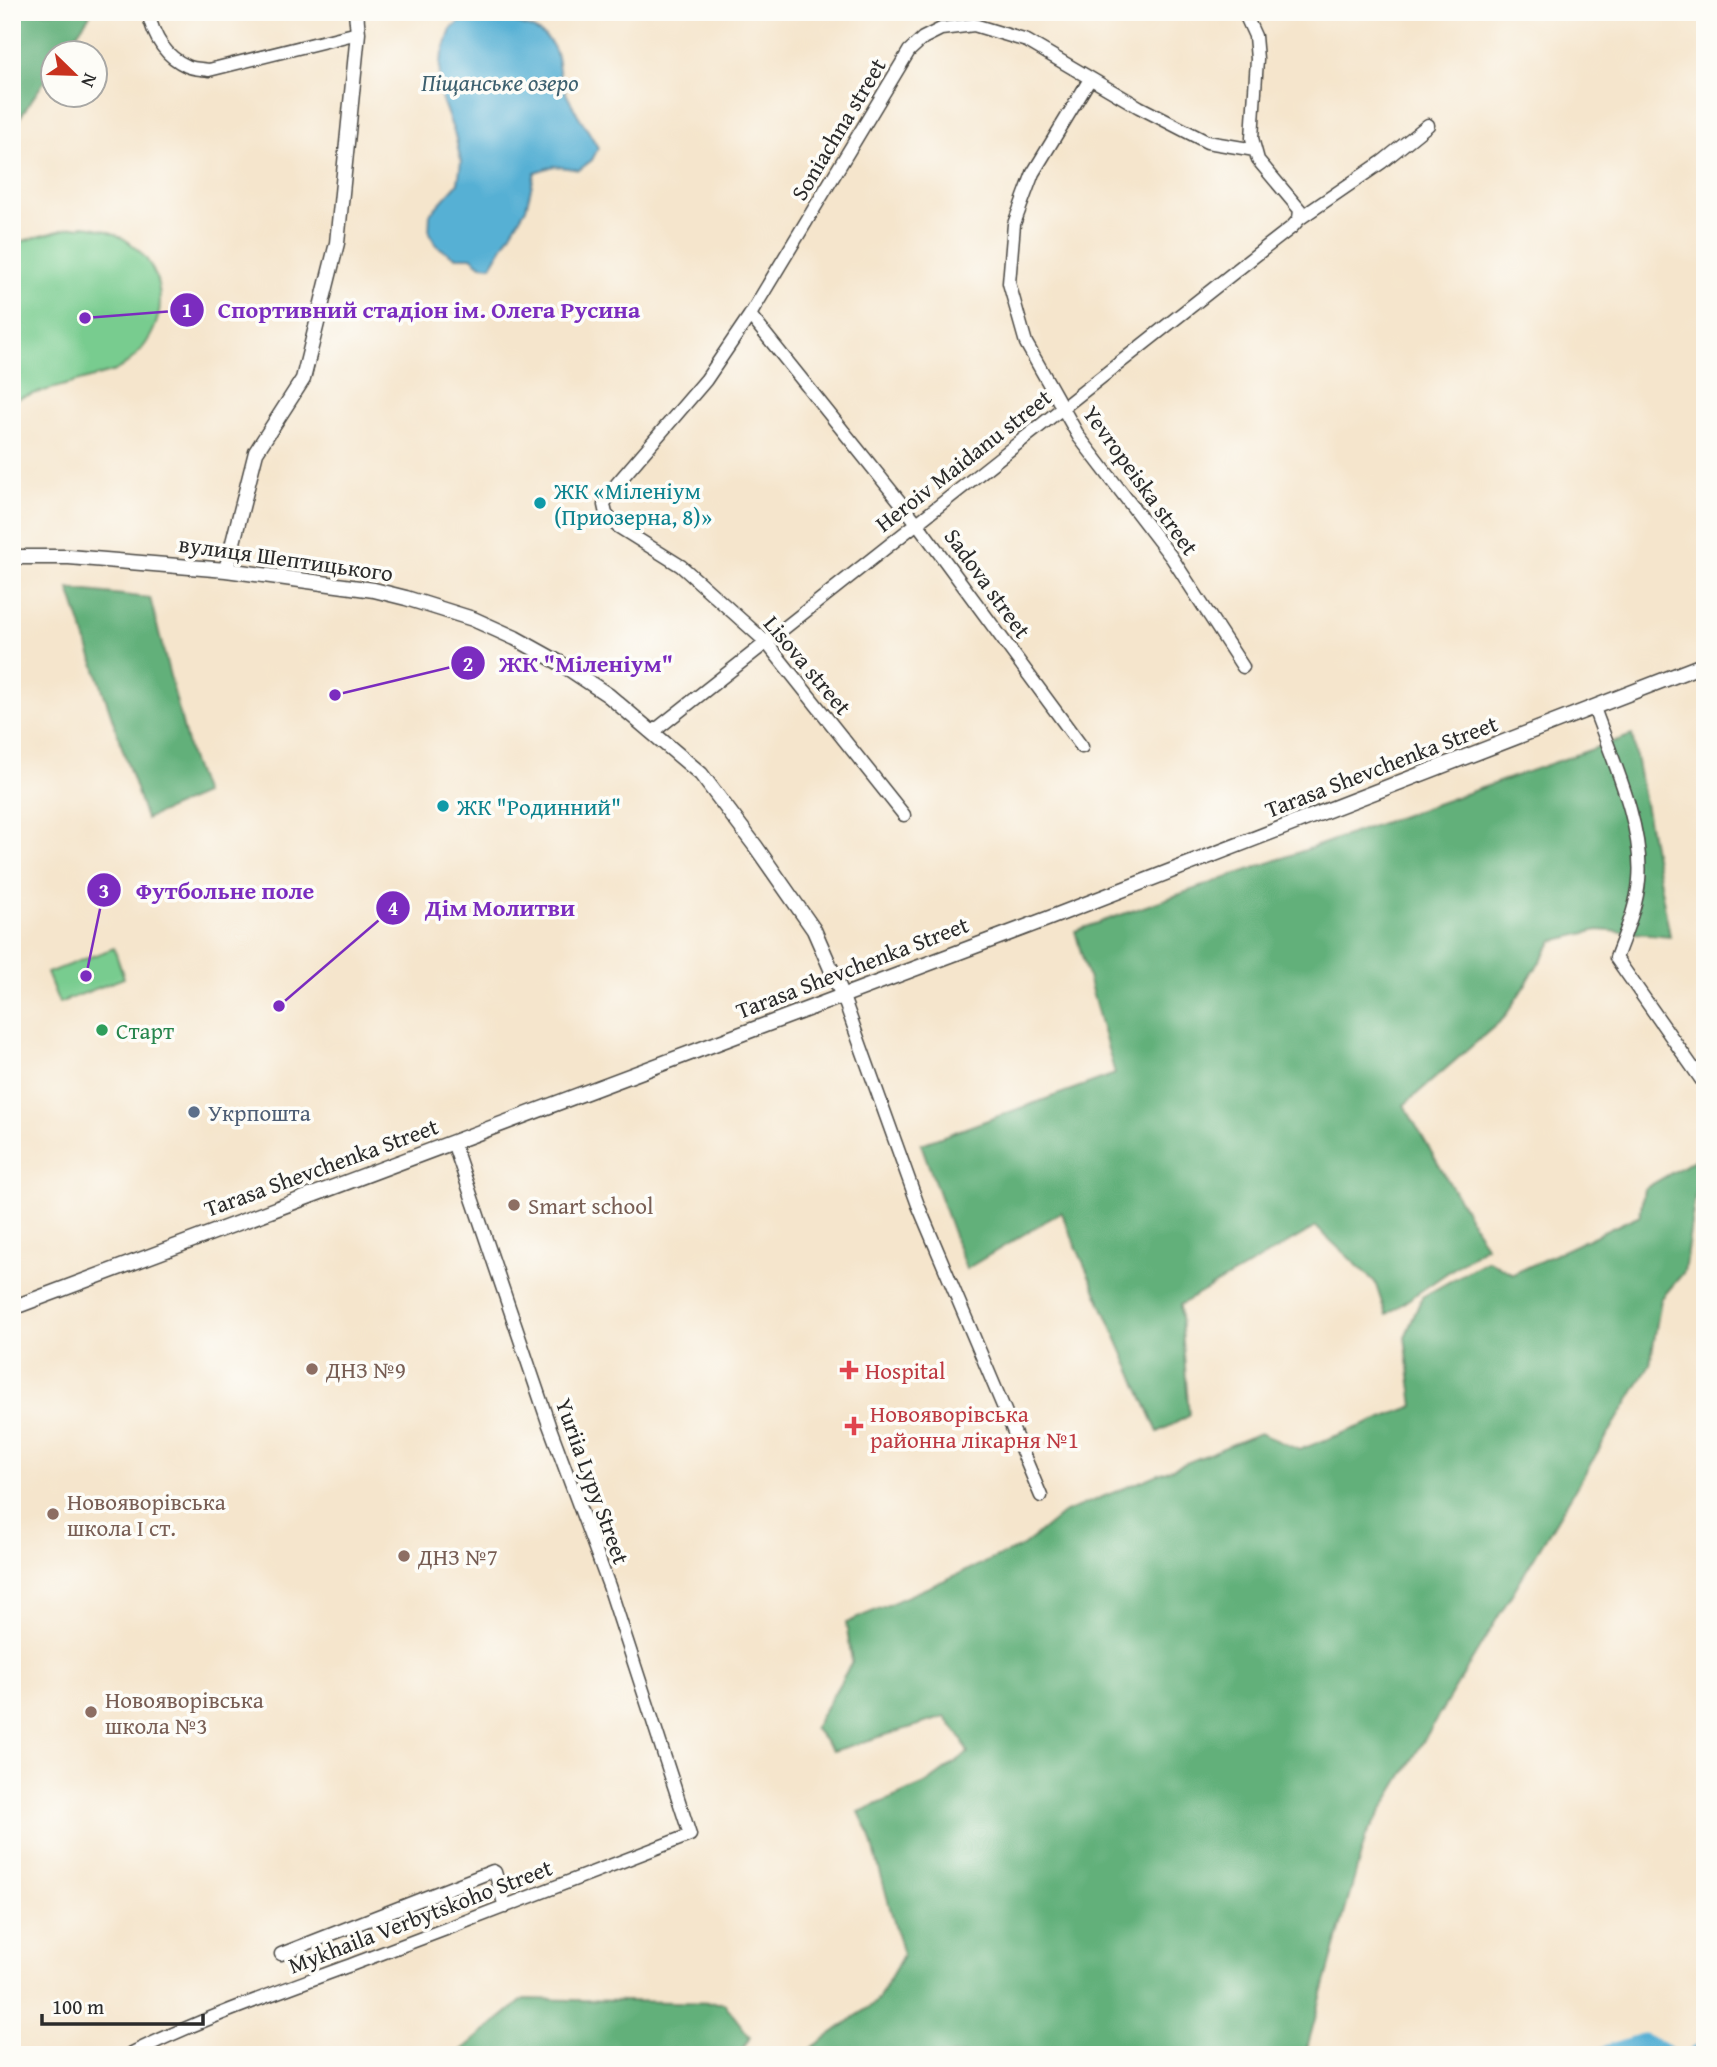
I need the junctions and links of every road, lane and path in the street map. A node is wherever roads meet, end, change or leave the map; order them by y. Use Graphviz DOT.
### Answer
graph roads {
  1 [pos="148,12"];
  2 [pos="356,12"];
  3 [pos="1244,12"];
  4 [pos="358,33"];
  5 [pos="1090,79"];
  6 [pos="1428,125"];
  7 [pos="1255,150"];
  8 [pos="1299,219"];
  9 [pos="750,315"];
  10 [pos="1063,407"];
  11 [pos="604,505"];
  12 [pos="917,523"];
  13 [pos="12,557"];
  14 [pos="226,570"];
  15 [pos="766,642"];
  16 [pos="1705,664"];
  17 [pos="1243,667"];
  18 [pos="1594,708"];
  19 [pos="653,732"];
  20 [pos="1083,747"];
  21 [pos="904,815"];
  22 [pos="842,994"];
  23 [pos="1705,1085"];
  24 [pos="453,1142"];
  25 [pos="12,1308"];
  26 [pos="1041,1496"];
  27 [pos="690,1835"];
  28 [pos="505,1907"];
  29 [pos="281,1954"];
  30 [pos="128,2055"];
  1 -- 4 [label="street"];
  2 -- 4 [label="street"];
  3 -- 7 [label="street"];
  4 -- 14 [label="street"];
  5 -- 7 [label="street, Soniachna street"];
  5 -- 9 [label="street, Soniachna street"];
  5 -- 10 [label="street, Yevropeiska street"];
  6 -- 8 [label="street, Heroiv Maidanu street"];
  7 -- 8 [label="street"];
  8 -- 10 [label="street, Heroiv Maidanu street"];
  9 -- 11 [label="street, Soniachna street"];
  9 -- 12 [label="street, Sadova street"];
  10 -- 12 [label="street, Heroiv Maidanu street"];
  10 -- 17 [label="street, Yevropeiska street"];
  11 -- 15 [label="street, Lisova street"];
  12 -- 15 [label="street, Heroiv Maidanu street"];
  12 -- 20 [label="street, Sadova street"];
  13 -- 14 [label="street, вулиця Шептицького"];
  14 -- 19 [label="street, вулиця Шептицького"];
  15 -- 19 [label="street, Heroiv Maidanu street"];
  15 -- 21 [label="street, Lisova street"];
  16 -- 18 [label="street, Tarasa Shevchenka Street"];
  18 -- 22 [label="street, Tarasa Shevchenka Street"];
  18 -- 23 [label="street"];
  19 -- 22 [label="street, вулиця Шептицького"];
  22 -- 24 [label="street, Tarasa Shevchenka Street"];
  22 -- 26 [label="street"];
  24 -- 25 [label="street, Tarasa Shevchenka Street"];
  24 -- 27 [label="street, Yuriia Lypy Street"];
  27 -- 28 [label="street, Mykhaila Verbytskoho Street"];
  28 -- 29 [label="street"];
  28 -- 30 [label="street, Mykhaila Verbytskoho Street"];
}
